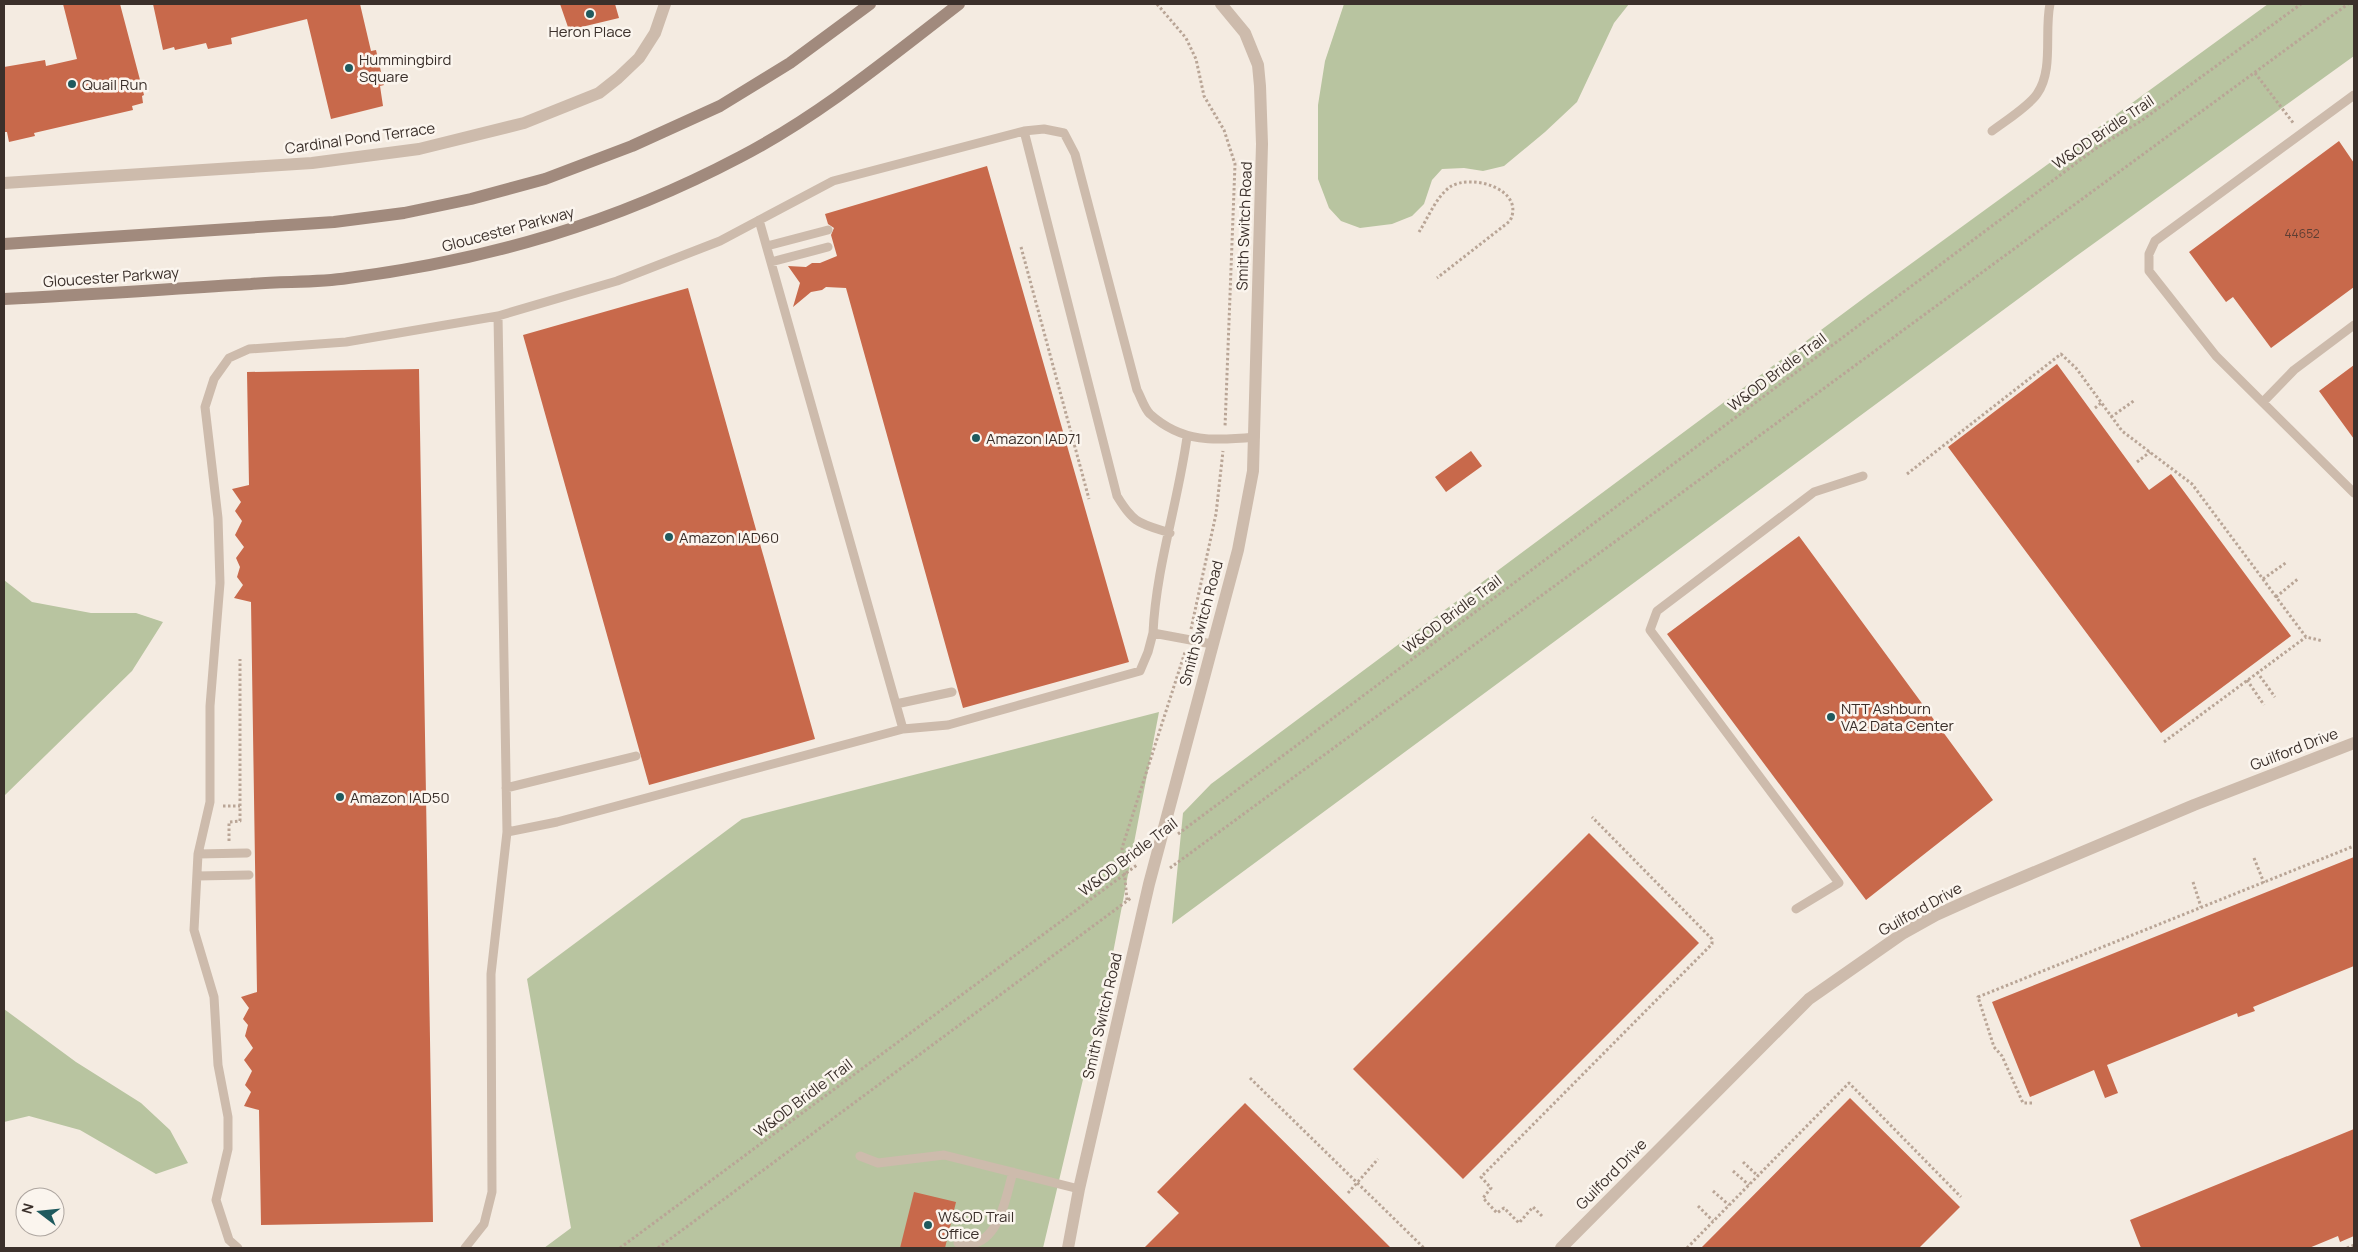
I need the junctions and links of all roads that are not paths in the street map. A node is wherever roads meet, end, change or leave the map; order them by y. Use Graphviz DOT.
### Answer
graph roads {
  1 [pos="665,4"];
  2 [pos="870,4"];
  3 [pos="960,4"];
  4 [pos="1221,4"];
  5 [pos="2050,4"];
  6 [pos="2354,95"];
  7 [pos="1024,131"];
  8 [pos="1992,131"];
  9 [pos="4,183"];
  10 [pos="759,220"];
  11 [pos="828,230"];
  12 [pos="4,244"];
  13 [pos="767,246"];
  14 [pos="828,247"];
  15 [pos="771,262"];
  16 [pos="4,299"];
  17 [pos="498,316"];
  18 [pos="2354,325"];
  19 [pos="2263,402"];
  20 [pos="1187,437"];
  21 [pos="1255,437"];
  22 [pos="1863,476"];
  23 [pos="2354,493"];
  24 [pos="1170,533"];
  25 [pos="1152,633"];
  26 [pos="1212,644"];
  27 [pos="952,692"];
  28 [pos="896,704"];
  29 [pos="903,729"];
  30 [pos="2354,743"];
  31 [pos="636,756"];
  32 [pos="506,788"];
  33 [pos="507,832"];
  34 [pos="247,853"];
  35 [pos="198,854"];
  36 [pos="249,875"];
  37 [pos="197,876"];
  38 [pos="1796,909"];
  39 [pos="860,1156"];
  40 [pos="1013,1172"];
  41 [pos="1079,1188"];
  42 [pos="958,1243"];
  43 [pos="238,1248"];
  44 [pos="465,1248"];
  45 [pos="1068,1248"];
  46 [pos="1561,1248"];
  1 -- 9 [label="street, Cardinal Pond Terrace"];
  2 -- 12 [label="main road"];
  3 -- 16 [label="main road, Gloucester Parkway"];
  4 -- 21 [label="street, Smith Switch Road"];
  5 -- 8 [label="lane"];
  6 -- 19 [label="lane"];
  7 -- 10 [label="lane"];
  7 -- 20 [label="lane"];
  7 -- 24 [label="lane"];
  10 -- 13 [label="lane"];
  10 -- 17 [label="lane"];
  11 -- 13 [label="lane"];
  13 -- 15 [label="lane"];
  14 -- 15 [label="lane"];
  15 -- 28 [label="lane"];
  17 -- 32 [label="lane"];
  17 -- 35 [label="lane"];
  18 -- 19 [label="lane"];
  19 -- 23 [label="lane"];
  20 -- 21 [label="lane"];
  20 -- 24 [label="lane"];
  21 -- 26 [label="street, Smith Switch Road"];
  22 -- 38 [label="lane"];
  24 -- 25 [label="lane"];
  25 -- 26 [label="lane"];
  25 -- 29 [label="lane"];
  26 -- 41 [label="street, Smith Switch Road"];
  27 -- 28 [label="lane"];
  28 -- 29 [label="lane"];
  29 -- 33 [label="lane"];
  30 -- 46 [label="street, Guilford Drive"];
  31 -- 32 [label="lane"];
  32 -- 33 [label="lane"];
  33 -- 44 [label="lane"];
  34 -- 35 [label="lane"];
  35 -- 37 [label="lane"];
  36 -- 37 [label="lane"];
  37 -- 43 [label="lane"];
  39 -- 40 [label="lane"];
  40 -- 41 [label="lane"];
  40 -- 42 [label="lane"];
  41 -- 45 [label="street, Smith Switch Road"];
}
